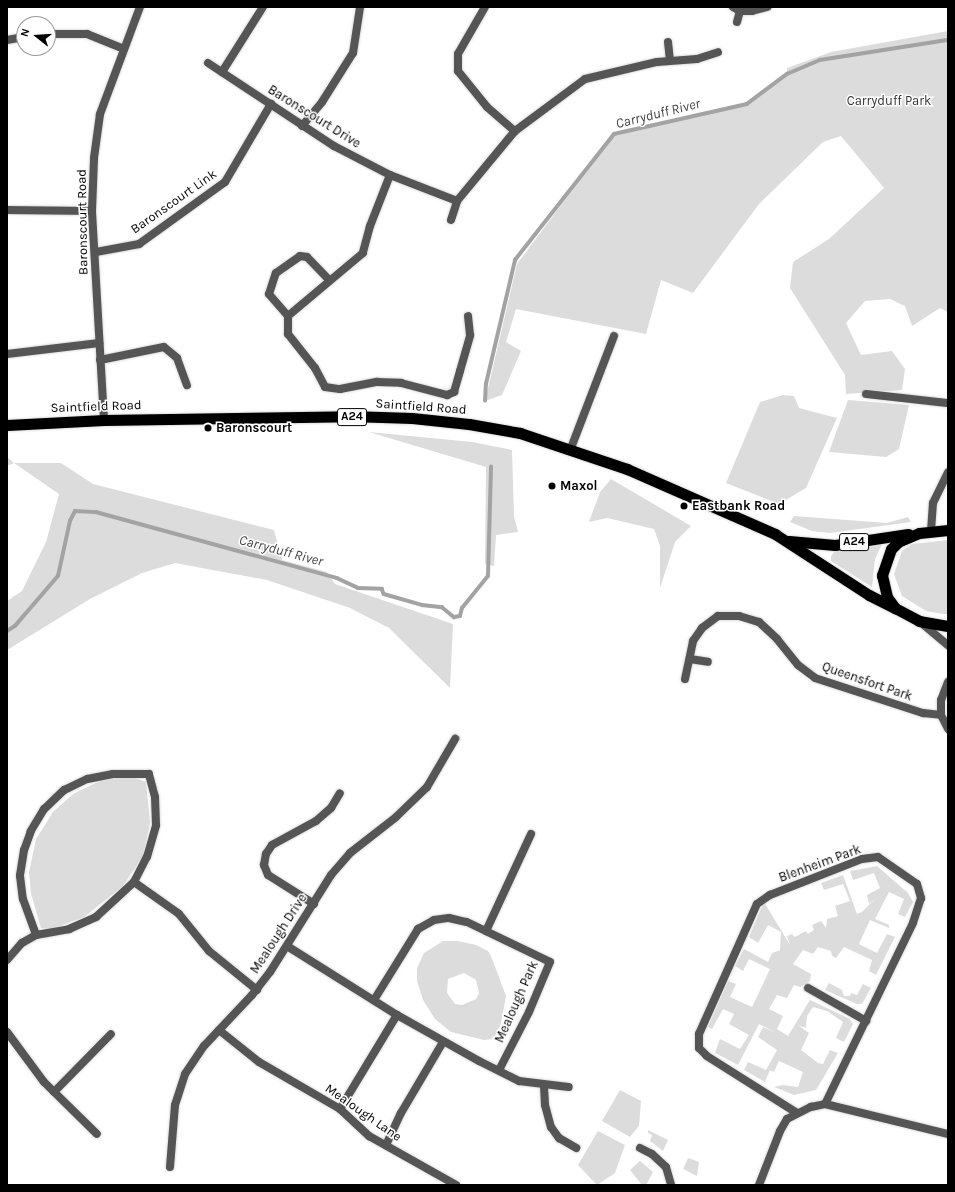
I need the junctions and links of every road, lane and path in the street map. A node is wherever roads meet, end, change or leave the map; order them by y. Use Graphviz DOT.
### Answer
graph roads {
  1 [pos="140,7"];
  2 [pos="263,7"];
  3 [pos="360,7"];
  4 [pos="485,7"];
  5 [pos="767,7"];
  6 [pos="737,9"];
  7 [pos="738,22"];
  8 [pos="56,34"];
  9 [pos="668,42"];
  10 [pos="124,49"];
  11 [pos="718,52"];
  12 [pos="670,60"];
  13 [pos="208,63"];
  14 [pos="222,72"];
  15 [pos="271,104"];
  16 [pos="302,126"];
  17 [pos="515,131"];
  18 [pos="390,175"];
  19 [pos="457,201"];
  20 [pos="7,210"];
  21 [pos="92,211"];
  22 [pos="451,220"];
  23 [pos="96,252"];
  24 [pos="328,280"];
  25 [pos="288,316"];
  26 [pos="468,316"];
  27 [pos="614,336"];
  28 [pos="99,343"];
  29 [pos="7,354"];
  30 [pos="100,360"];
  31 [pos="187,385"];
  32 [pos="866,394"];
  33 [pos="948,403"];
  34 [pos="104,420"];
  35 [pos="7,425"];
  36 [pos="571,448"];
  37 [pos="948,472"];
  38 [pos="941,530"];
  39 [pos="919,533"];
  40 [pos="788,540"];
  41 [pos="895,608"];
  42 [pos="919,621"];
  43 [pos="948,626"];
  44 [pos="948,645"];
  45 [pos="690,659"];
  46 [pos="708,662"];
  47 [pos="685,680"];
  48 [pos="948,682"];
  49 [pos="941,716"];
  50 [pos="948,729"];
  51 [pos="455,739"];
  52 [pos="340,793"];
  53 [pos="531,834"];
  54 [pos="134,882"];
  55 [pos="314,904"];
  56 [pos="486,931"];
  57 [pos="36,935"];
  58 [pos="287,946"];
  59 [pos="7,960"];
  60 [pos="808,988"];
  61 [pos="256,990"];
  62 [pos="374,1000"];
  63 [pos="397,1014"];
  64 [pos="866,1021"];
  65 [pos="219,1030"];
  66 [pos="7,1032"];
  67 [pos="111,1034"];
  68 [pos="443,1042"];
  69 [pos="499,1070"];
  70 [pos="544,1086"];
  71 [pos="569,1087"];
  72 [pos="54,1092"];
  73 [pos="825,1104"];
  74 [pos="340,1109"];
  75 [pos="797,1113"];
  76 [pos="97,1134"];
  77 [pos="948,1134"];
  78 [pos="386,1146"];
  79 [pos="576,1148"];
  80 [pos="640,1148"];
  81 [pos="170,1167"];
  82 [pos="456,1185"];
  83 [pos="671,1185"];
  84 [pos="759,1185"];
  1 -- 10 [label="street, Baronscourt Road"];
  2 -- 14 [label="street"];
  3 -- 16 [label="street"];
  4 -- 17 [label="street"];
  5 -- 6 [label="street"];
  6 -- 7 [label="street"];
  8 -- 10 [label="street"];
  9 -- 12 [label="street"];
  10 -- 21 [label="street, Baronscourt Road"];
  11 -- 12 [label="street"];
  12 -- 17 [label="street"];
  13 -- 14 [label="street, Baronscourt Drive"];
  14 -- 15 [label="street, Baronscourt Drive"];
  15 -- 16 [label="street, Baronscourt Drive"];
  15 -- 23 [label="street, Baronscourt Link"];
  16 -- 18 [label="street, Baronscourt Drive"];
  17 -- 19 [label="street"];
  18 -- 19 [label="street, Baronscourt Drive"];
  18 -- 24 [label="street"];
  19 -- 22 [label="street"];
  20 -- 21 [label="street"];
  21 -- 23 [label="street, Baronscourt Road"];
  23 -- 28 [label="street, Baronscourt Road"];
  24 -- 25 [label="street"];
  24 -- 25 [label="street"];
  25 -- 26 [label="street"];
  27 -- 36 [label="street"];
  28 -- 29 [label="street"];
  28 -- 30 [label="street, Baronscourt Road"];
  30 -- 31 [label="street"];
  30 -- 34 [label="street, Baronscourt Road"];
  32 -- 33 [label="street"];
  34 -- 35 [label="highway, Saintfield Road / A24"];
  34 -- 36 [label="highway, Saintfield Road / A24"];
  36 -- 40 [label="highway, Saintfield Road / A24"];
  37 -- 38 [label="street"];
  38 -- 39 [label="highway, A24"];
  39 -- 40 [label="highway, Saintfield Road / A24"];
  39 -- 41 [label="highway, A24"];
  40 -- 41 [label="highway, Saintfield Road / A24"];
  41 -- 42 [label="highway, A24"];
  42 -- 43 [label="highway, A24"];
  42 -- 44 [label="street"];
  45 -- 46 [label="street"];
  45 -- 47 [label="street, Queensfort Park"];
  45 -- 49 [label="street, Queensfort Park"];
  48 -- 49 [label="street"];
  49 -- 50 [label="street"];
  51 -- 55 [label="street, Mealough Drive"];
  52 -- 55 [label="street"];
  53 -- 56 [label="street"];
  54 -- 57 [label="street"];
  54 -- 57 [label="street"];
  54 -- 61 [label="street"];
  55 -- 58 [label="street, Mealough Drive"];
  56 -- 62 [label="street, Mealough Park"];
  56 -- 69 [label="street, Mealough Park"];
  57 -- 59 [label="street"];
  58 -- 61 [label="street, Mealough Drive"];
  58 -- 62 [label="street"];
  60 -- 64 [label="street"];
  61 -- 65 [label="street, Mealough Drive"];
  62 -- 63 [label="street"];
  63 -- 68 [label="street"];
  63 -- 74 [label="street"];
  64 -- 73 [label="street, Blenheim Park"];
  64 -- 75 [label="street, Blenheim Park"];
  65 -- 74 [label="street, Mealough Lane"];
  65 -- 81 [label="street, Mealough Drive"];
  66 -- 72 [label="street"];
  67 -- 72 [label="street"];
  68 -- 69 [label="street"];
  68 -- 78 [label="street"];
  69 -- 70 [label="street"];
  70 -- 71 [label="street"];
  70 -- 79 [label="street"];
  72 -- 76 [label="street"];
  73 -- 75 [label="street"];
  73 -- 77 [label="street"];
  74 -- 78 [label="street, Mealough Lane"];
  75 -- 84 [label="street"];
  78 -- 82 [label="street, Mealough Lane"];
  80 -- 83 [label="street"];
}
